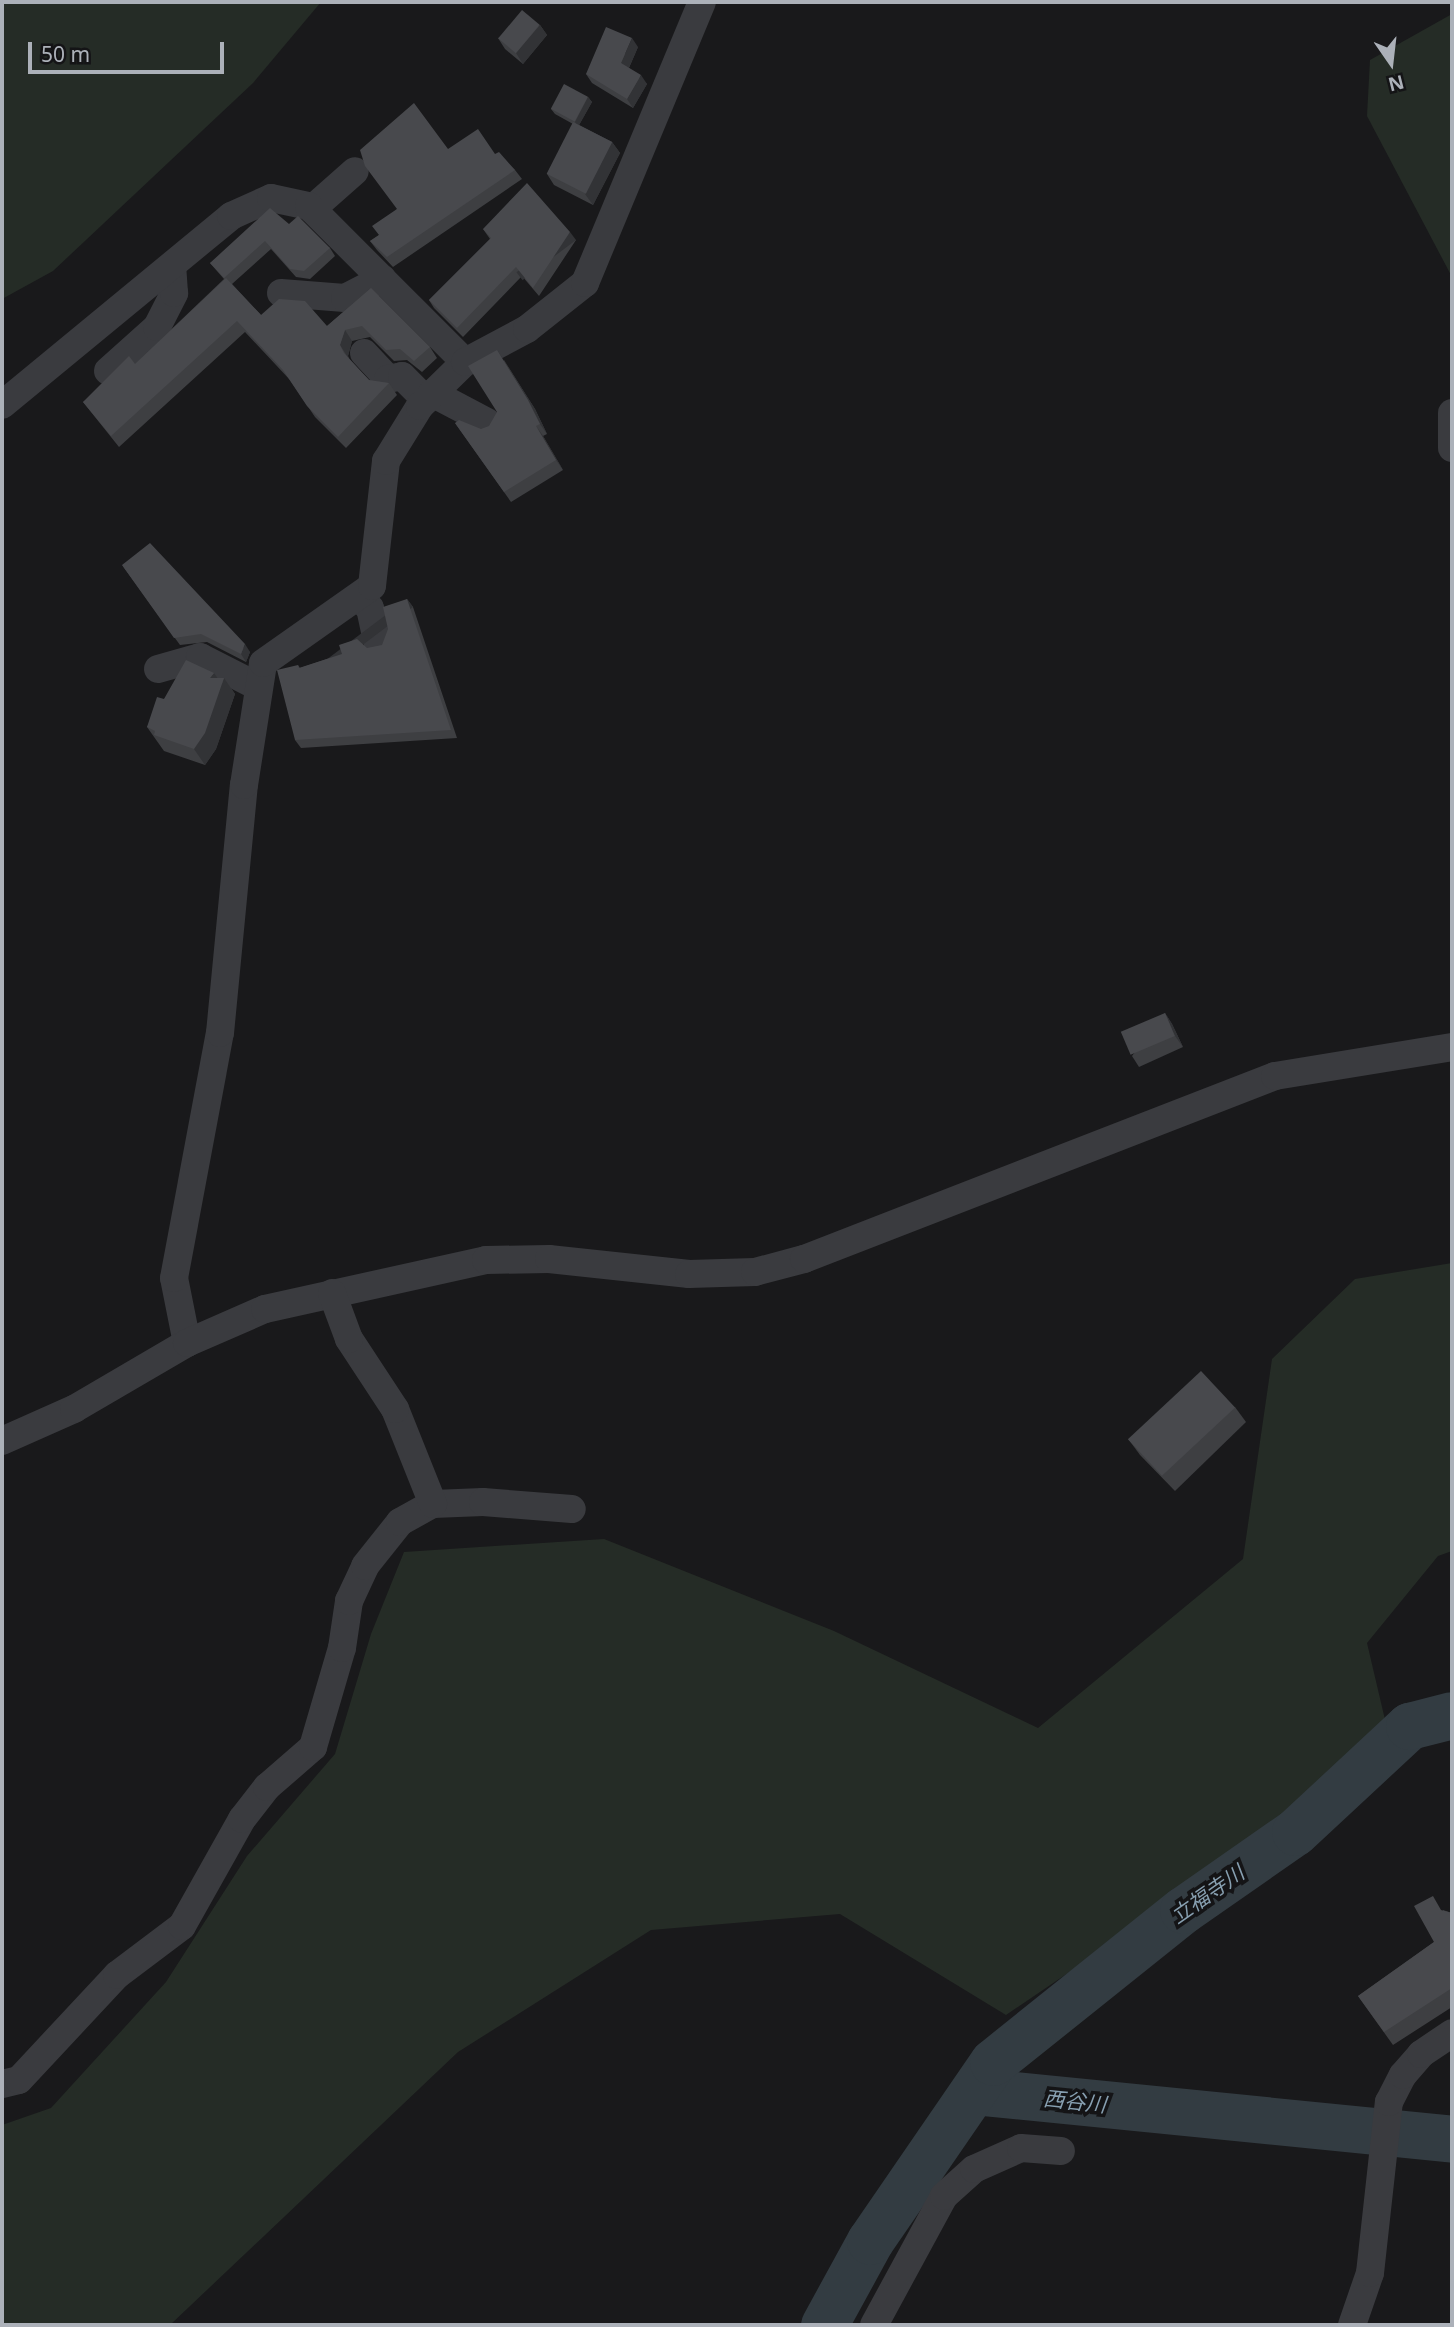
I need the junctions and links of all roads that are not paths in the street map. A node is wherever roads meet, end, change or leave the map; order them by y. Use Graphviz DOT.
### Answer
graph roads {
  1 [pos="702,2"];
  2 [pos="355,171"];
  3 [pos="312,209"];
  4 [pos="172,267"];
  5 [pos="382,279"];
  6 [pos="281,293"];
  7 [pos="364,353"];
  8 [pos="465,362"];
  9 [pos="108,371"];
  10 [pos="429,397"];
  11 [pos="2,405"];
  12 [pos="1452,414"];
  13 [pos="486,422"];
  14 [pos="1452,448"];
  15 [pos="358,597"];
  16 [pos="377,640"];
  17 [pos="158,668"];
  18 [pos="259,687"];
  19 [pos="1452,1047"];
  20 [pos="332,1293"];
  21 [pos="187,1343"];
  22 [pos="8,1441"];
  23 [pos="433,1504"];
  24 [pos="572,1509"];
  25 [pos="1452,2033"];
  26 [pos="2,2084"];
  27 [pos="1061,2151"];
  28 [pos="874,2325"];
  29 [pos="1352,2325"];
  1 -- 8 [label="street"];
  2 -- 3 [label="street"];
  3 -- 4 [label="street"];
  3 -- 5 [label="street"];
  4 -- 9 [label="street"];
  4 -- 11 [label="street"];
  5 -- 6 [label="street"];
  5 -- 8 [label="street"];
  7 -- 10 [label="street"];
  8 -- 10 [label="street"];
  10 -- 13 [label="street"];
  10 -- 15 [label="street"];
  12 -- 14 [label="street"];
  15 -- 16 [label="street"];
  15 -- 18 [label="street"];
  17 -- 18 [label="street"];
  18 -- 21 [label="street"];
  19 -- 20 [label="street"];
  20 -- 21 [label="street"];
  20 -- 23 [label="street"];
  21 -- 22 [label="street"];
  23 -- 24 [label="street"];
  23 -- 26 [label="street"];
  25 -- 29 [label="street"];
  27 -- 28 [label="street"];
}
